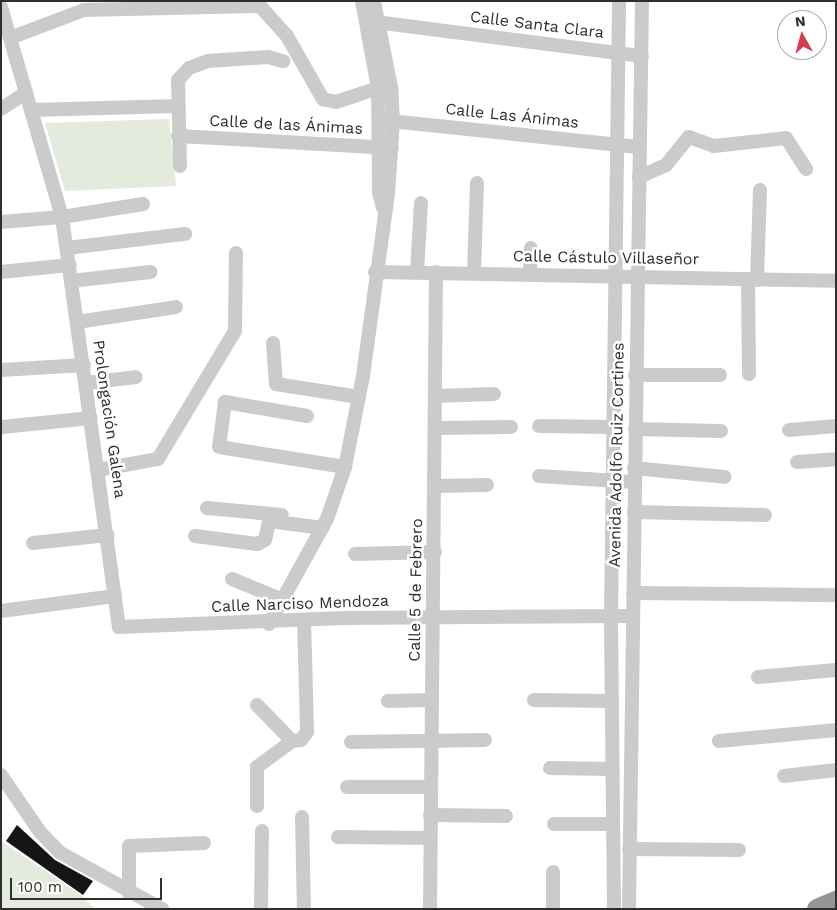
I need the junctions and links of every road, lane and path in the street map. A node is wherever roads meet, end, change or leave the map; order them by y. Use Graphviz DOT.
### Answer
graph roads {
  1 [pos="362,1"];
  2 [pos="374,1"];
  3 [pos="619,1"];
  4 [pos="642,1"];
  5 [pos="1,7"];
  6 [pos="374,22"];
  7 [pos="10,38"];
  8 [pos="619,53"];
  9 [pos="642,56"];
  10 [pos="283,61"];
  11 [pos="378,88"];
  12 [pos="26,93"];
  13 [pos="177,106"];
  14 [pos="1,109"];
  15 [pos="31,110"];
  16 [pos="387,120"];
  17 [pos="178,136"];
  18 [pos="618,146"];
  19 [pos="639,147"];
  20 [pos="386,148"];
  21 [pos="180,166"];
  22 [pos="806,170"];
  23 [pos="639,176"];
  24 [pos="477,184"];
  25 [pos="760,190"];
  26 [pos="422,203"];
  27 [pos="143,204"];
  28 [pos="62,217"];
  29 [pos="1,222"];
  30 [pos="185,234"];
  31 [pos="67,248"];
  32 [pos="531,248"];
  33 [pos="236,253"];
  34 [pos="70,265"];
  35 [pos="1,272"];
  36 [pos="150,272"];
  37 [pos="375,272"];
  38 [pos="418,272"];
  39 [pos="436,272"];
  40 [pos="474,273"];
  41 [pos="530,273"];
  42 [pos="616,274"];
  43 [pos="637,274"];
  44 [pos="753,280"];
  45 [pos="72,281"];
  46 [pos="836,281"];
  47 [pos="176,306"];
  48 [pos="77,322"];
  49 [pos="273,343"];
  50 [pos="84,365"];
  51 [pos="1,370"];
  52 [pos="749,374"];
  53 [pos="636,375"];
  54 [pos="720,375"];
  55 [pos="136,377"];
  56 [pos="86,383"];
  57 [pos="494,394"];
  58 [pos="435,396"];
  59 [pos="359,397"];
  60 [pos="307,416"];
  61 [pos="91,418"];
  62 [pos="539,426"];
  63 [pos="836,426"];
  64 [pos="2,427"];
  65 [pos="511,427"];
  66 [pos="613,427"];
  67 [pos="436,428"];
  68 [pos="635,429"];
  69 [pos="789,430"];
  70 [pos="721,431"];
  71 [pos="836,460"];
  72 [pos="797,462"];
  73 [pos="345,467"];
  74 [pos="98,470"];
  75 [pos="634,475"];
  76 [pos="539,476"];
  77 [pos="725,477"];
  78 [pos="613,478"];
  79 [pos="487,485"];
  80 [pos="434,486"];
  81 [pos="207,508"];
  82 [pos="634,512"];
  83 [pos="765,515"];
  84 [pos="325,524"];
  85 [pos="108,535"];
  86 [pos="195,536"];
  87 [pos="33,543"];
  88 [pos="435,552"];
  89 [pos="354,554"];
  90 [pos="232,579"];
  91 [pos="633,593"];
  92 [pos="836,595"];
  93 [pos="115,596"];
  94 [pos="283,600"];
  95 [pos="1,612"];
  96 [pos="611,616"];
  97 [pos="633,616"];
  98 [pos="434,617"];
  99 [pos="304,621"];
  100 [pos="269,624"];
  101 [pos="119,627"];
  102 [pos="612,669"];
  103 [pos="632,670"];
  104 [pos="836,670"];
  105 [pos="758,677"];
  106 [pos="432,700"];
  107 [pos="534,700"];
  108 [pos="388,701"];
  109 [pos="612,701"];
  110 [pos="257,704"];
  111 [pos="836,730"];
  112 [pos="486,740"];
  113 [pos="292,741"];
  114 [pos="720,741"];
  115 [pos="351,742"];
  116 [pos="432,742"];
  117 [pos="550,768"];
  118 [pos="612,769"];
  119 [pos="836,770"];
  120 [pos="1,776"];
  121 [pos="784,776"];
  122 [pos="347,787"];
  123 [pos="431,788"];
  124 [pos="257,806"];
  125 [pos="430,815"];
  126 [pos="506,816"];
  127 [pos="302,817"];
  128 [pos="554,824"];
  129 [pos="613,824"];
  130 [pos="262,831"];
  131 [pos="338,837"];
  132 [pos="430,838"];
  133 [pos="204,843"];
  134 [pos="629,849"];
  135 [pos="739,850"];
  136 [pos="553,872"];
  137 [pos="128,893"];
  138 [pos="836,901"];
  139 [pos="613,902"];
  140 [pos="628,903"];
  141 [pos="162,909"];
  142 [pos="261,909"];
  143 [pos="304,909"];
  144 [pos="430,909"];
  145 [pos="553,909"];
  146 [pos="817,909"];
  1 -- 6 [label="street"];
  2 -- 6 [label="street"];
  3 -- 8 [label="street, Avenida Adolfo Ruiz Cortines"];
  4 -- 9 [label="street, Avenida Adolfo Ruiz Cortines"];
  5 -- 7 [label="street, Prolongación Galena"];
  6 -- 8 [label="street, Calle Santa Clara"];
  6 -- 11 [label="street"];
  6 -- 16 [label="street"];
  7 -- 11 [label="street"];
  7 -- 12 [label="street, Prolongación Galena"];
  8 -- 9 [label="street, Calle Santa Clara"];
  8 -- 18 [label="street, Avenida Adolfo Ruiz Cortines"];
  9 -- 19 [label="street, Avenida Adolfo Ruiz Cortines"];
  10 -- 13 [label="street"];
  11 -- 16 [label="street"];
  12 -- 14 [label="street"];
  12 -- 15 [label="street, Prolongación Galena"];
  13 -- 15 [label="street"];
  13 -- 17 [label="street"];
  15 -- 28 [label="street, Prolongación Galena"];
  16 -- 18 [label="street, Calle Las Ánimas"];
  16 -- 20 [label="street"];
  17 -- 20 [label="street, Calle de las Ánimas"];
  17 -- 21 [label="street"];
  18 -- 19 [label="street, Calle Las Ánimas"];
  18 -- 42 [label="street, Avenida Adolfo Ruiz Cortines"];
  19 -- 23 [label="street, Avenida Adolfo Ruiz Cortines"];
  20 -- 37 [label="street"];
  22 -- 23 [label="street"];
  23 -- 43 [label="street, Avenida Adolfo Ruiz Cortines"];
  24 -- 40 [label="street"];
  25 -- 44 [label="street"];
  26 -- 38 [label="street"];
  27 -- 28 [label="street"];
  28 -- 29 [label="street"];
  28 -- 31 [label="street, Prolongación Galena"];
  30 -- 31 [label="street"];
  31 -- 34 [label="street, Prolongación Galena"];
  32 -- 41 [label="street"];
  33 -- 74 [label="street"];
  34 -- 35 [label="street"];
  34 -- 45 [label="street, Prolongación Galena"];
  36 -- 45 [label="street"];
  37 -- 38 [label="street, Calle Cástulo Villaseñor"];
  37 -- 59 [label="street"];
  38 -- 39 [label="street, Calle Cástulo Villaseñor"];
  39 -- 40 [label="street, Calle Cástulo Villaseñor"];
  39 -- 58 [label="street, Calle 5 de Febrero"];
  40 -- 41 [label="street, Calle Cástulo Villaseñor"];
  41 -- 42 [label="street, Calle Cástulo Villaseñor"];
  42 -- 43 [label="street, Calle Cástulo Villaseñor"];
  42 -- 66 [label="street, Avenida Adolfo Ruiz Cortines"];
  43 -- 44 [label="street, Calle Cástulo Villaseñor"];
  43 -- 53 [label="street, Avenida Adolfo Ruiz Cortines"];
  44 -- 46 [label="street, Calle Cástulo Villaseñor"];
  44 -- 52 [label="street"];
  45 -- 48 [label="street, Prolongación Galena"];
  47 -- 48 [label="street"];
  48 -- 50 [label="street, Prolongación Galena"];
  49 -- 59 [label="street"];
  50 -- 51 [label="street"];
  50 -- 56 [label="street, Prolongación Galena"];
  53 -- 54 [label="street"];
  53 -- 68 [label="street, Avenida Adolfo Ruiz Cortines"];
  55 -- 56 [label="street"];
  56 -- 61 [label="street, Prolongación Galena"];
  57 -- 58 [label="street"];
  58 -- 67 [label="street, Calle 5 de Febrero"];
  59 -- 73 [label="street"];
  60 -- 73 [label="street"];
  61 -- 64 [label="street"];
  61 -- 74 [label="street, Prolongación Galena"];
  62 -- 66 [label="street"];
  63 -- 69 [label="street"];
  65 -- 67 [label="street"];
  66 -- 78 [label="street, Avenida Adolfo Ruiz Cortines"];
  67 -- 80 [label="street, Calle 5 de Febrero"];
  68 -- 70 [label="street"];
  68 -- 75 [label="street, Avenida Adolfo Ruiz Cortines"];
  71 -- 72 [label="street"];
  73 -- 84 [label="street"];
  74 -- 85 [label="street, Prolongación Galena"];
  75 -- 77 [label="street"];
  75 -- 78 [label="street"];
  75 -- 82 [label="street, Avenida Adolfo Ruiz Cortines"];
  76 -- 78 [label="street"];
  78 -- 96 [label="street, Avenida Adolfo Ruiz Cortines"];
  79 -- 80 [label="street"];
  80 -- 88 [label="street, Calle 5 de Febrero"];
  81 -- 84 [label="street"];
  82 -- 83 [label="street"];
  82 -- 91 [label="street, Avenida Adolfo Ruiz Cortines"];
  84 -- 86 [label="street"];
  84 -- 94 [label="street"];
  85 -- 87 [label="street"];
  85 -- 93 [label="street, Prolongación Galena"];
  88 -- 89 [label="street"];
  88 -- 98 [label="street, Calle 5 de Febrero"];
  90 -- 94 [label="street"];
  91 -- 92 [label="street"];
  91 -- 97 [label="street, Avenida Adolfo Ruiz Cortines"];
  93 -- 95 [label="street"];
  93 -- 101 [label="street, Prolongación Galena"];
  94 -- 100 [label="street"];
  96 -- 97 [label="street, Calle Narciso Mendoza"];
  96 -- 98 [label="street, Calle Narciso Mendoza"];
  96 -- 102 [label="street, Avenida Adolfo Ruiz Cortines"];
  97 -- 103 [label="street, Avenida Adolfo Ruiz Cortines"];
  98 -- 99 [label="street, Calle Narciso Mendoza"];
  98 -- 106 [label="street, Calle 5 de Febrero"];
  99 -- 100 [label="street, Calle Narciso Mendoza"];
  99 -- 113 [label="street"];
  100 -- 101 [label="street, Calle Narciso Mendoza"];
  102 -- 103 [label="street"];
  102 -- 109 [label="street, Avenida Adolfo Ruiz Cortines"];
  103 -- 134 [label="street, Avenida Adolfo Ruiz Cortines"];
  104 -- 105 [label="street"];
  106 -- 108 [label="street"];
  106 -- 116 [label="street, Calle 5 de Febrero"];
  107 -- 109 [label="street"];
  109 -- 118 [label="street, Avenida Adolfo Ruiz Cortines"];
  110 -- 113 [label="street"];
  111 -- 114 [label="street"];
  112 -- 116 [label="street"];
  113 -- 124 [label="street"];
  115 -- 116 [label="street"];
  116 -- 123 [label="street, Calle 5 de Febrero"];
  117 -- 118 [label="street"];
  118 -- 129 [label="street, Avenida Adolfo Ruiz Cortines"];
  119 -- 121 [label="street"];
  120 -- 137 [label="street"];
  122 -- 123 [label="street"];
  123 -- 125 [label="street, Calle 5 de Febrero"];
  125 -- 126 [label="street"];
  125 -- 132 [label="street, Calle 5 de Febrero"];
  127 -- 143 [label="street"];
  128 -- 129 [label="street"];
  129 -- 139 [label="street, Avenida Adolfo Ruiz Cortines"];
  130 -- 142 [label="street"];
  131 -- 132 [label="street"];
  132 -- 144 [label="street, Calle 5 de Febrero"];
  133 -- 137 [label="street"];
  134 -- 135 [label="street"];
  134 -- 140 [label="street, Avenida Adolfo Ruiz Cortines"];
  136 -- 145 [label="street"];
  137 -- 141 [label="street"];
  138 -- 146 [label="highway"];
  139 -- 140 [label="street"];
}
